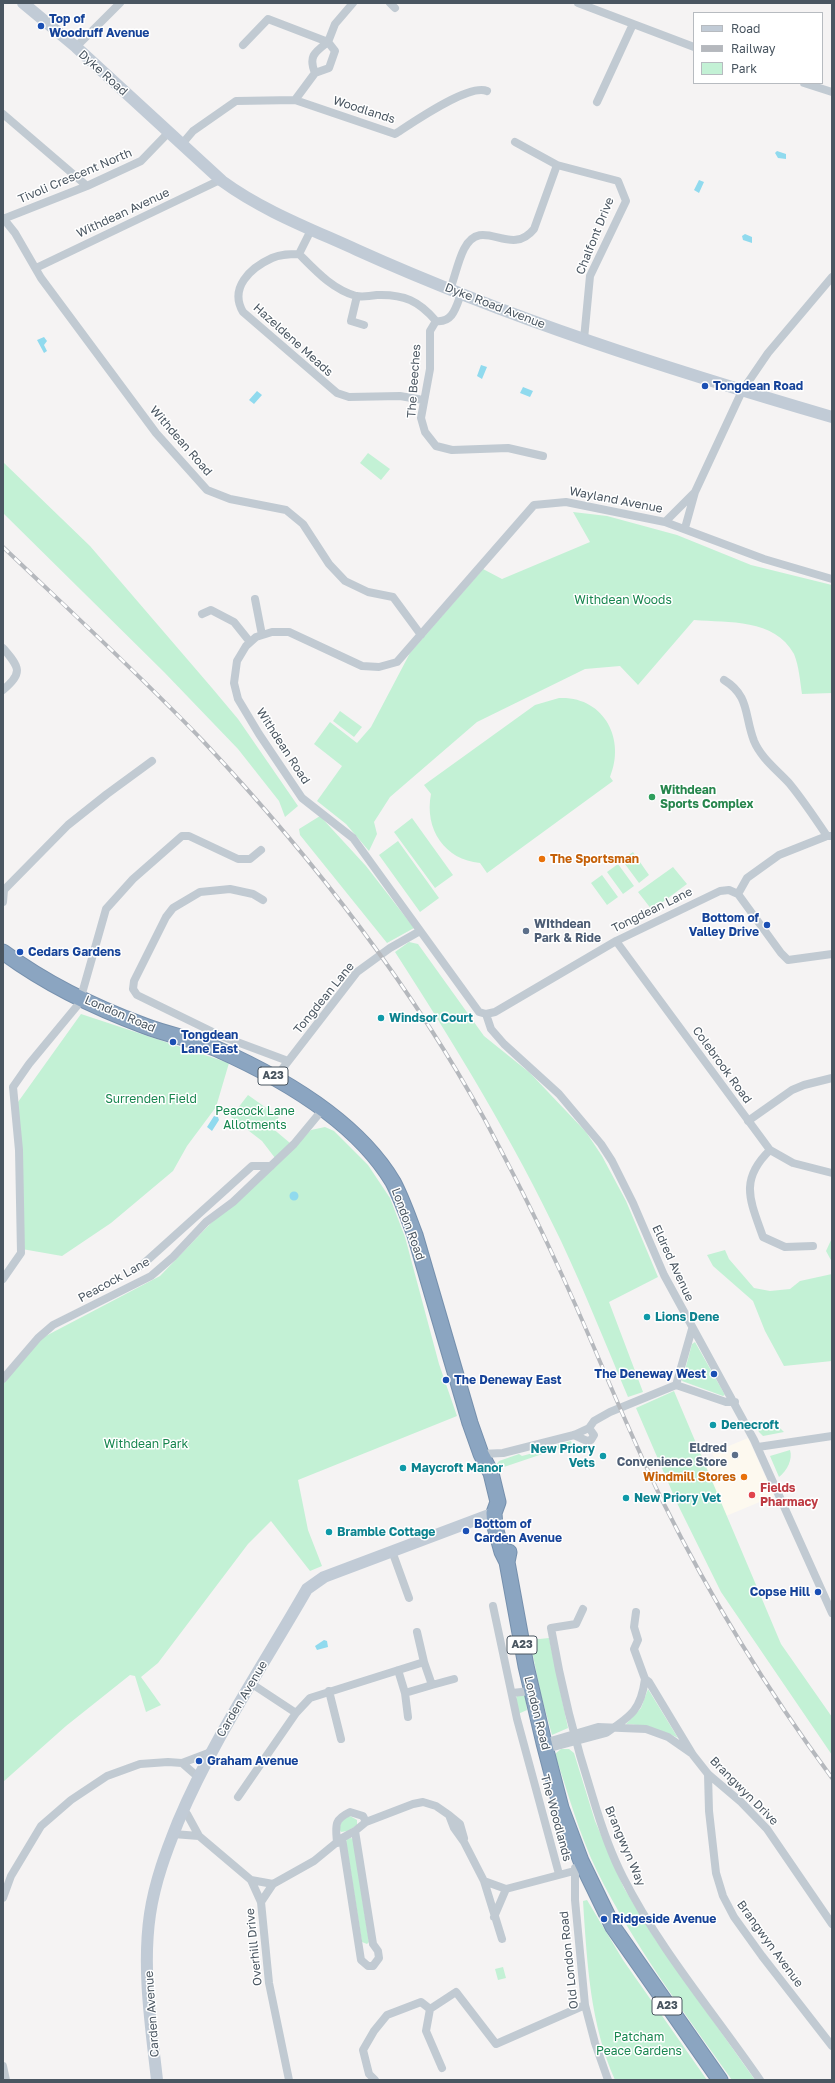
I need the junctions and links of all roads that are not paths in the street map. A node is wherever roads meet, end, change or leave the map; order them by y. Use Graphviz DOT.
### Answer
graph roads {
  1 [pos="23,3"];
  2 [pos="120,3"];
  3 [pos="353,3"];
  4 [pos="578,3"];
  5 [pos="633,24"];
  6 [pos="328,42"];
  7 [pos="243,45"];
  8 [pos="693,47"];
  9 [pos="76,48"];
  10 [pos="315,74"];
  11 [pos="807,84"];
  12 [pos="487,91"];
  13 [pos="832,92"];
  14 [pos="295,100"];
  15 [pos="598,102"];
  16 [pos="3,114"];
  17 [pos="169,132"];
  18 [pos="515,142"];
  19 [pos="182,144"];
  20 [pos="557,165"];
  21 [pos="220,180"];
  22 [pos="87,186"];
  23 [pos="3,218"];
  24 [pos="311,230"];
  25 [pos="299,254"];
  26 [pos="36,268"];
  27 [pos="832,277"];
  28 [pos="455,292"];
  29 [pos="357,296"];
  30 [pos="436,321"];
  31 [pos="364,325"];
  32 [pos="584,340"];
  33 [pos="742,391"];
  34 [pos="423,400"];
  35 [pos="832,417"];
  36 [pos="543,456"];
  37 [pos="696,492"];
  38 [pos="665,522"];
  39 [pos="685,528"];
  40 [pos="832,579"];
  41 [pos="255,599"];
  42 [pos="202,614"];
  43 [pos="262,635"];
  44 [pos="421,635"];
  45 [pos="250,642"];
  46 [pos="3,648"];
  47 [pos="724,680"];
  48 [pos="3,690"];
  49 [pos="152,761"];
  50 [pos="830,836"];
  51 [pos="261,850"];
  52 [pos="4,891"];
  53 [pos="738,894"];
  54 [pos="263,900"];
  55 [pos="3,902"];
  56 [pos="421,933"];
  57 [pos="616,941"];
  58 [pos="3,952"];
  59 [pos="832,954"];
  60 [pos="81,997"];
  61 [pos="486,1014"];
  62 [pos="288,1061"];
  63 [pos="276,1077"];
  64 [pos="832,1078"];
  65 [pos="323,1109"];
  66 [pos="748,1121"];
  67 [pos="770,1150"];
  68 [pos="271,1166"];
  69 [pos="832,1173"];
  70 [pos="814,1246"];
  71 [pos="141,1266"];
  72 [pos="3,1278"];
  73 [pos="692,1329"];
  74 [pos="3,1379"];
  75 [pos="676,1385"];
  76 [pos="735,1402"];
  77 [pos="589,1428"];
  78 [pos="574,1435"];
  79 [pos="832,1436"];
  80 [pos="758,1447"];
  81 [pos="503,1453"];
  82 [pos="481,1454"];
  83 [pos="489,1467"];
  84 [pos="494,1513"];
  85 [pos="392,1551"];
  86 [pos="409,1598"];
  87 [pos="830,1603"];
  88 [pos="493,1606"];
  89 [pos="583,1609"];
  90 [pos="636,1612"];
  91 [pos="832,1613"];
  92 [pos="417,1632"];
  93 [pos="424,1662"];
  94 [pos="398,1670"];
  95 [pos="454,1679"];
  96 [pos="645,1679"];
  97 [pos="252,1684"];
  98 [pos="432,1685"];
  99 [pos="329,1691"];
  100 [pos="531,1691"];
  101 [pos="405,1693"];
  102 [pos="512,1693"];
  103 [pos="296,1713"];
  104 [pos="408,1717"];
  105 [pos="614,1728"];
  106 [pos="574,1738"];
  107 [pos="342,1739"];
  108 [pos="545,1746"];
  109 [pos="210,1752"];
  110 [pos="693,1755"];
  111 [pos="182,1763"];
  112 [pos="708,1774"];
  113 [pos="198,1777"];
  114 [pos="238,1797"];
  115 [pos="183,1810"];
  116 [pos="366,1822"];
  117 [pos="355,1831"];
  118 [pos="173,1834"];
  119 [pos="199,1836"];
  120 [pos="339,1841"];
  121 [pos="360,1864"];
  122 [pos="577,1866"];
  123 [pos="347,1867"];
  124 [pos="559,1874"];
  125 [pos="251,1880"];
  126 [pos="484,1881"];
  127 [pos="273,1884"];
  128 [pos="506,1889"];
  129 [pos="3,1898"];
  130 [pos="261,1902"];
  131 [pos="494,1917"];
  132 [pos="832,1924"];
  133 [pos="502,1939"];
  134 [pos="373,1944"];
  135 [pos="360,1947"];
  136 [pos="585,2005"];
  137 [pos="430,2009"];
  138 [pos="832,2046"];
  139 [pos="3,2066"];
  140 [pos="442,2068"];
  141 [pos="6,2080"];
  142 [pos="157,2080"];
  143 [pos="289,2080"];
  144 [pos="376,2080"];
  145 [pos="608,2080"];
  146 [pos="720,2080"];
  147 [pos="760,2080"];
  1 -- 9 [label="street, Dyke Road"];
  2 -- 9 [label="street"];
  3 -- 6 [label="street"];
  4 -- 5 [label="street"];
  5 -- 8 [label="street"];
  5 -- 15 [label="street"];
  6 -- 7 [label="street"];
  6 -- 10 [label="street"];
  6 -- 10 [label="street"];
  9 -- 17 [label="street, Dyke Road"];
  10 -- 14 [label="street"];
  11 -- 13 [label="street"];
  12 -- 14 [label="street, Woodlands"];
  14 -- 19 [label="street, Woodlands"];
  16 -- 22 [label="street"];
  17 -- 19 [label="street, Dyke Road"];
  17 -- 22 [label="street, Tivoli Crescent North"];
  18 -- 20 [label="street"];
  19 -- 21 [label="street, Dyke Road Avenue"];
  20 -- 28 [label="street"];
  20 -- 32 [label="street, Chalfont Drive"];
  21 -- 24 [label="street, Dyke Road Avenue"];
  21 -- 26 [label="street, Withdean Avenue"];
  22 -- 23 [label="street, Tivoli Crescent North"];
  23 -- 26 [label="street, Withdean Road"];
  24 -- 25 [label="street"];
  24 -- 28 [label="street, Dyke Road Avenue"];
  25 -- 29 [label="street"];
  25 -- 34 [label="street, Hazeldene Meads"];
  26 -- 44 [label="street, Withdean Road"];
  27 -- 33 [label="street"];
  28 -- 30 [label="street"];
  28 -- 32 [label="street, Dyke Road Avenue"];
  29 -- 30 [label="street"];
  29 -- 31 [label="street"];
  30 -- 34 [label="street, The Beeches"];
  32 -- 33 [label="street, Dyke Road Avenue"];
  33 -- 35 [label="street, Dyke Road Avenue"];
  33 -- 37 [label="street"];
  34 -- 36 [label="street, The Beeches"];
  37 -- 38 [label="street"];
  37 -- 39 [label="street"];
  38 -- 39 [label="street, Wayland Avenue"];
  38 -- 44 [label="street, Wayland Avenue"];
  39 -- 40 [label="street, Wayland Avenue"];
  41 -- 43 [label="street"];
  42 -- 45 [label="street"];
  43 -- 44 [label="street, Withdean Road"];
  43 -- 45 [label="street, Withdean Road"];
  45 -- 56 [label="street, Withdean Road"];
  46 -- 48 [label="street"];
  47 -- 50 [label="street"];
  49 -- 52 [label="street"];
  50 -- 53 [label="street"];
  51 -- 60 [label="street"];
  52 -- 55 [label="street"];
  53 -- 57 [label="street, Tongdean Lane"];
  53 -- 59 [label="street"];
  54 -- 62 [label="street"];
  56 -- 61 [label="street"];
  56 -- 62 [label="street, Tongdean Lane"];
  57 -- 61 [label="street, Tongdean Lane"];
  57 -- 66 [label="street, Colebrook Road"];
  58 -- 60 [label="highway, London Road / A23"];
  60 -- 63 [label="highway, London Road / A23"];
  60 -- 72 [label="street"];
  61 -- 73 [label="street, Eldred Avenue"];
  62 -- 63 [label="street, Tongdean Lane"];
  63 -- 65 [label="highway, London Road / A23"];
  64 -- 66 [label="street"];
  65 -- 68 [label="street, Peacock Lane"];
  65 -- 82 [label="highway, London Road / A23"];
  66 -- 67 [label="street, Colebrook Road"];
  67 -- 69 [label="street, Colebrook Road"];
  67 -- 70 [label="street"];
  68 -- 71 [label="street, Peacock Lane"];
  68 -- 74 [label="street, Peacock Lane"];
  73 -- 75 [label="street"];
  73 -- 76 [label="street, Eldred Avenue"];
  75 -- 76 [label="street"];
  75 -- 77 [label="street"];
  76 -- 80 [label="street, Eldred Avenue"];
  77 -- 78 [label="street"];
  77 -- 78 [label="street"];
  78 -- 81 [label="street"];
  79 -- 80 [label="street"];
  80 -- 87 [label="street, Eldred Avenue"];
  81 -- 82 [label="street"];
  81 -- 83 [label="street"];
  82 -- 83 [label="highway, London Road / A23"];
  82 -- 84 [label="highway, London Road / A23"];
  83 -- 84 [label="highway, London Road / A23"];
  84 -- 85 [label="street, Carden Avenue"];
  84 -- 100 [label="highway, London Road / A23"];
  85 -- 86 [label="street"];
  85 -- 97 [label="street, Carden Avenue"];
  87 -- 91 [label="street, Eldred Avenue"];
  88 -- 102 [label="street, The Woodlands"];
  89 -- 106 [label="street, Brangwyn Way"];
  90 -- 96 [label="street"];
  92 -- 93 [label="street"];
  93 -- 94 [label="street"];
  93 -- 98 [label="street"];
  94 -- 99 [label="street"];
  94 -- 101 [label="street"];
  95 -- 98 [label="street"];
  96 -- 105 [label="street"];
  96 -- 110 [label="street, Brangwyn Drive"];
  97 -- 103 [label="street"];
  97 -- 109 [label="street, Carden Avenue"];
  98 -- 101 [label="street"];
  99 -- 103 [label="street"];
  99 -- 107 [label="street"];
  100 -- 102 [label="street"];
  100 -- 108 [label="highway, London Road / A23"];
  101 -- 104 [label="street"];
  102 -- 124 [label="street, The Woodlands"];
  103 -- 114 [label="street"];
  105 -- 106 [label="street, Brangwyn Drive"];
  105 -- 110 [label="street, Brangwyn Drive"];
  106 -- 108 [label="street, Brangwyn Drive"];
  106 -- 147 [label="street, Brangwyn Way"];
  108 -- 122 [label="highway, London Road / A23"];
  109 -- 111 [label="street"];
  109 -- 113 [label="street, Carden Avenue"];
  110 -- 112 [label="street, Brangwyn Drive"];
  111 -- 113 [label="street"];
  111 -- 129 [label="street"];
  112 -- 132 [label="street, Brangwyn Drive"];
  112 -- 138 [label="street, Brangwyn Avenue"];
  113 -- 115 [label="street, Carden Avenue"];
  115 -- 118 [label="street, Carden Avenue"];
  115 -- 119 [label="street, Overhill Drive"];
  116 -- 117 [label="street"];
  116 -- 120 [label="street"];
  116 -- 126 [label="street"];
  117 -- 120 [label="street"];
  117 -- 121 [label="street"];
  118 -- 119 [label="street"];
  118 -- 142 [label="street, Carden Avenue"];
  119 -- 125 [label="street, Overhill Drive"];
  120 -- 123 [label="street"];
  120 -- 127 [label="street"];
  121 -- 123 [label="street"];
  121 -- 134 [label="street"];
  122 -- 124 [label="street"];
  122 -- 136 [label="street, Old London Road"];
  122 -- 146 [label="highway, A23"];
  123 -- 135 [label="street"];
  124 -- 128 [label="street"];
  125 -- 127 [label="street"];
  125 -- 130 [label="street, Overhill Drive"];
  126 -- 128 [label="street"];
  126 -- 131 [label="street"];
  127 -- 130 [label="street"];
  128 -- 131 [label="street"];
  130 -- 143 [label="street, Overhill Drive"];
  131 -- 133 [label="street"];
  134 -- 135 [label="street"];
  134 -- 135 [label="street"];
  136 -- 137 [label="street"];
  136 -- 145 [label="street, Old London Road"];
  137 -- 140 [label="street"];
  137 -- 144 [label="street"];
  139 -- 141 [label="street"];
}
